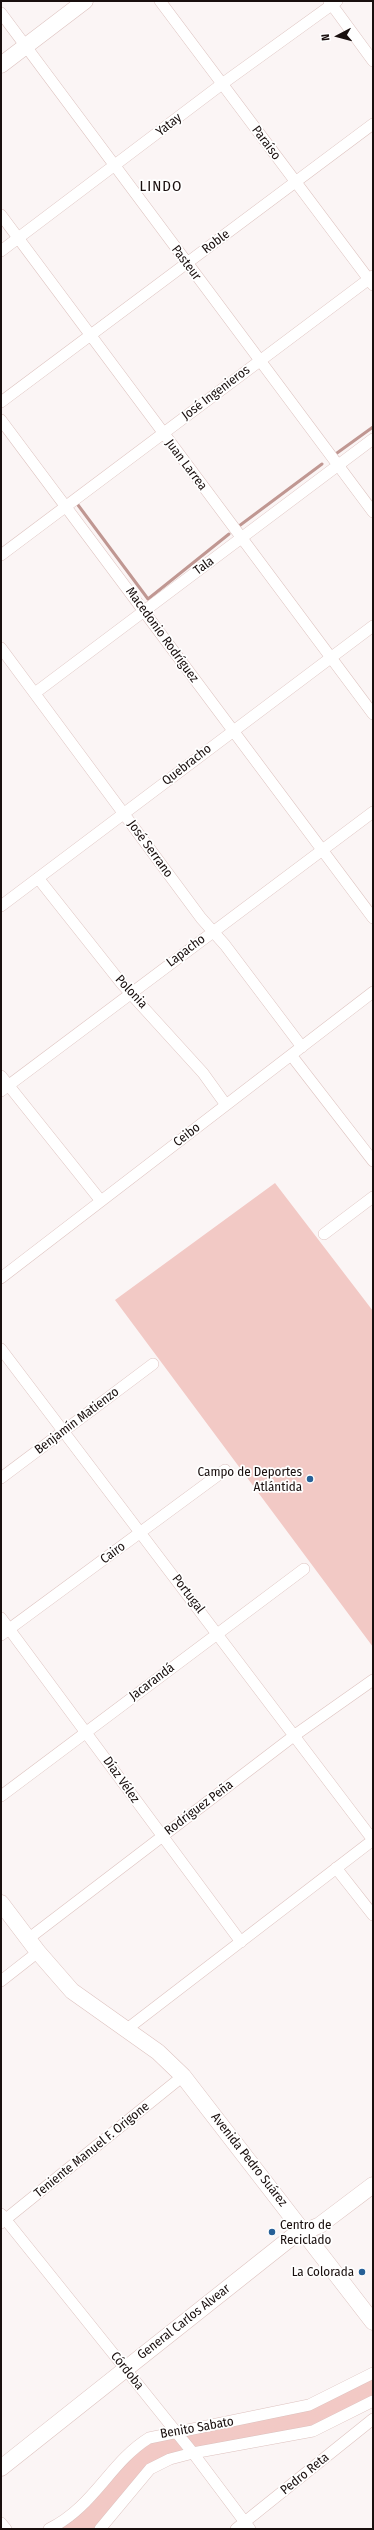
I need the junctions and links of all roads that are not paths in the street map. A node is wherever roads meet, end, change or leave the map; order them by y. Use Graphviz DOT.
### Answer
graph roads {
  1 [pos="85,1"];
  2 [pos="160,1"];
  3 [pos="333,2"];
  4 [pos="1,13"];
  5 [pos="26,46"];
  6 [pos="373,61"];
  7 [pos="1,65"];
  8 [pos="222,84"];
  9 [pos="373,124"];
  10 [pos="115,167"];
  11 [pos="296,183"];
  12 [pos="1,215"];
  13 [pos="18,238"];
  14 [pos="1,251"];
  15 [pos="186,264"];
  16 [pos="371,280"];
  17 [pos="90,336"];
  18 [pos="260,360"];
  19 [pos="1,402"];
  20 [pos="1,420"];
  21 [pos="162,433"];
  22 [pos="373,439"];
  23 [pos="338,465"];
  24 [pos="65,505"];
  25 [pos="373,512"];
  26 [pos="242,538"];
  27 [pos="1,555"];
  28 [pos="145,610"];
  29 [pos="373,626"];
  30 [pos="1,648"];
  31 [pos="331,657"];
  32 [pos="35,693"];
  33 [pos="373,714"];
  34 [pos="231,731"];
  35 [pos="373,812"];
  36 [pos="124,813"];
  37 [pos="321,851"];
  38 [pos="38,878"];
  39 [pos="1,906"];
  40 [pos="373,918"];
  41 [pos="212,931"];
  42 [pos="373,992"];
  43 [pos="130,994"];
  44 [pos="302,1047"];
  45 [pos="291,1055"];
  46 [pos="1,1076"];
  47 [pos="5,1088"];
  48 [pos="226,1105"];
  49 [pos="373,1161"];
  50 [pos="373,1197"];
  51 [pos="101,1201"];
  52 [pos="324,1234"];
  53 [pos="1,1278"];
  54 [pos="1,1349"];
  55 [pos="153,1364"];
  56 [pos="64,1430"];
  57 [pos="225,1470"];
  58 [pos="1,1478"];
  59 [pos="141,1532"];
  60 [pos="304,1569"];
  61 [pos="1,1618"];
  62 [pos="5,1632"];
  63 [pos="218,1634"];
  64 [pos="373,1680"];
  65 [pos="87,1731"];
  66 [pos="295,1735"];
  67 [pos="1,1796"];
  68 [pos="162,1836"];
  69 [pos="373,1840"];
  70 [pos="336,1868"];
  71 [pos="1,1903"];
  72 [pos="373,1915"];
  73 [pos="28,1939"];
  74 [pos="241,1942"];
  75 [pos="38,1952"];
  76 [pos="1,1981"];
  77 [pos="127,2029"];
  78 [pos="183,2076"];
  79 [pos="373,2185"];
  80 [pos="3,2219"];
  81 [pos="305,2232"];
  82 [pos="373,2322"];
  83 [pos="125,2368"];
  84 [pos="373,2373"];
  85 [pos="373,2401"];
  86 [pos="373,2419"];
  87 [pos="175,2431"];
  88 [pos="193,2453"];
  89 [pos="1,2468"];
  90 [pos="1,2523"];
  91 [pos="248,2526"];
  92 [pos="6,2529"];
  93 [pos="49,2529"];
  94 [pos="100,2529"];
  95 [pos="236,2529"];
  1 -- 5 [label="street"];
  2 -- 8 [label="street, Paraíso"];
  3 -- 6 [label="street"];
  3 -- 8 [label="street, Yatay"];
  4 -- 5 [label="street, Pasteur"];
  5 -- 7 [label="street"];
  5 -- 10 [label="street, Pasteur"];
  8 -- 10 [label="street, Yatay"];
  8 -- 11 [label="street, Paraíso"];
  9 -- 11 [label="street, Roble"];
  10 -- 13 [label="street, Yatay"];
  10 -- 15 [label="street, Pasteur"];
  11 -- 15 [label="street, Roble"];
  11 -- 16 [label="street, Paraíso"];
  12 -- 13 [label="street, Juan Larrea"];
  13 -- 14 [label="street, Yatay"];
  13 -- 17 [label="street, Juan Larrea"];
  15 -- 17 [label="street, Roble"];
  15 -- 18 [label="street, Pasteur"];
  16 -- 18 [label="street, José Ingenieros"];
  17 -- 19 [label="street, Roble"];
  17 -- 21 [label="street, Juan Larrea"];
  18 -- 21 [label="street, José Ingenieros"];
  18 -- 23 [label="street, Pasteur"];
  20 -- 24 [label="street, Macedonio Rodríguez"];
  21 -- 24 [label="street, José Ingenieros"];
  21 -- 26 [label="street, Juan Larrea"];
  22 -- 23 [label="street, Tala"];
  23 -- 25 [label="street, Pasteur"];
  23 -- 26 [label="street, Tala"];
  24 -- 27 [label="street, José Ingenieros"];
  24 -- 28 [label="street, Macedonio Rodríguez"];
  26 -- 28 [label="street, Tala"];
  26 -- 31 [label="street, Juan Larrea"];
  28 -- 32 [label="street, Tala"];
  28 -- 34 [label="street, Macedonio Rodríguez"];
  29 -- 31 [label="street, Quebracho"];
  30 -- 32 [label="street, José Serrano"];
  31 -- 33 [label="street, Juan Larrea"];
  31 -- 34 [label="street, Quebracho"];
  32 -- 36 [label="street, José Serrano"];
  34 -- 36 [label="street, Quebracho"];
  34 -- 37 [label="street, Macedonio Rodríguez"];
  35 -- 37 [label="street, Lapacho"];
  36 -- 38 [label="street, Quebracho"];
  36 -- 41 [label="street, José Serrano"];
  37 -- 40 [label="street, Macedonio Rodríguez"];
  37 -- 41 [label="street, Lapacho"];
  38 -- 39 [label="street, Quebracho"];
  38 -- 43 [label="street, Polonia"];
  41 -- 43 [label="street, Lapacho"];
  41 -- 44 [label="street, José Serrano"];
  42 -- 44 [label="street, Ceibo"];
  43 -- 47 [label="street, Lapacho"];
  43 -- 48 [label="street, Polonia"];
  44 -- 45 [label="street, Ceibo"];
  45 -- 48 [label="street, Ceibo"];
  45 -- 49 [label="street"];
  46 -- 47 [label="street"];
  47 -- 51 [label="street"];
  48 -- 51 [label="street, Ceibo"];
  50 -- 52 [label="street"];
  51 -- 53 [label="street, Ceibo"];
  54 -- 56 [label="street, Portugal"];
  55 -- 56 [label="street, Benjamín Matienzo"];
  56 -- 58 [label="street, Benjamín Matienzo"];
  56 -- 59 [label="street, Portugal"];
  57 -- 59 [label="street, Cairo"];
  59 -- 62 [label="street, Cairo"];
  59 -- 63 [label="street, Portugal"];
  60 -- 63 [label="street, Jacarandá"];
  61 -- 62 [label="street, Díaz Vélez"];
  62 -- 65 [label="street, Díaz Vélez"];
  63 -- 65 [label="street, Jacarandá"];
  63 -- 66 [label="street, Portugal"];
  64 -- 66 [label="street, Rodríguez Peña"];
  65 -- 67 [label="street, Jacarandá"];
  65 -- 68 [label="street, Díaz Vélez"];
  66 -- 68 [label="street, Rodríguez Peña"];
  66 -- 69 [label="street, Portugal"];
  68 -- 73 [label="street, Rodríguez Peña"];
  68 -- 74 [label="street, Díaz Vélez"];
  69 -- 70 [label="street"];
  70 -- 72 [label="street"];
  70 -- 74 [label="street"];
  71 -- 73 [label="street, Avenida Pedro Suárez"];
  73 -- 75 [label="street, Avenida Pedro Suárez"];
  74 -- 77 [label="street"];
  75 -- 76 [label="street"];
  75 -- 77 [label="street, Avenida Pedro Suárez"];
  77 -- 78 [label="street, Avenida Pedro Suárez"];
  78 -- 80 [label="street, Teniente Manuel F. Origone"];
  78 -- 81 [label="street, Avenida Pedro Suárez"];
  79 -- 81 [label="street, General Carlos Alvear"];
  80 -- 83 [label="street, Córdoba"];
  81 -- 82 [label="street, Avenida Pedro Suárez"];
  81 -- 83 [label="street, General Carlos Alvear"];
  83 -- 87 [label="street, Córdoba"];
  83 -- 89 [label="street, General Carlos Alvear"];
  84 -- 87 [label="street, Benito Sabato"];
  85 -- 88 [label="street, Benito Sabato"];
  86 -- 91 [label="street, Pedro Reta"];
  87 -- 88 [label="street, Córdoba"];
  87 -- 93 [label="street, Benito Sabato"];
  88 -- 91 [label="street, Córdoba"];
  88 -- 94 [label="street, Benito Sabato"];
  90 -- 92 [label="street"];
  91 -- 95 [label="street, Pedro Reta"];
}
